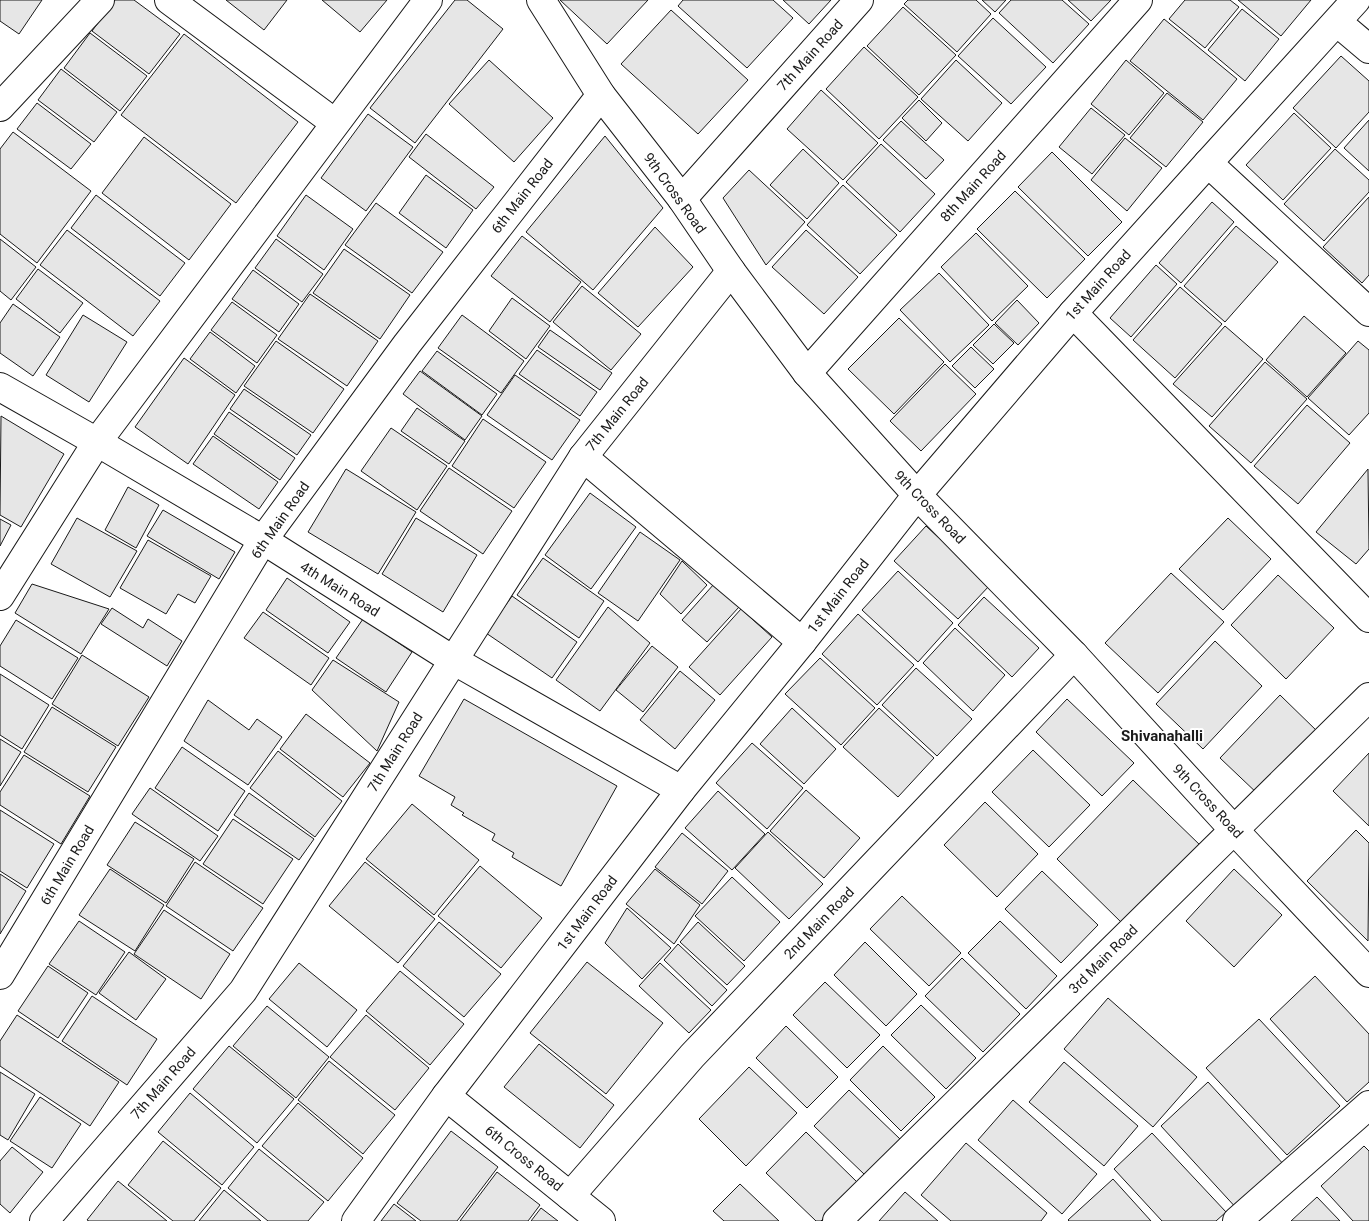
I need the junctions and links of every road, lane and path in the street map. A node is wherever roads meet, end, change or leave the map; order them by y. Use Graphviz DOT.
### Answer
graph roads {
  1 [pos="100,0"];
  2 [pos="169,0"];
  3 [pos="428,0"];
  4 [pos="541,0"];
  5 [pos="859,0"];
  6 [pos="1138,0"];
  7 [pos="1356,0"];
  8 [pos="1337,22"];
  9 [pos="1369,49"];
  10 [pos="601,95"];
  11 [pos="0,107"];
  12 [pos="334,123"];
  13 [pos="1208,163"];
  14 [pos="682,199"];
  15 [pos="731,271"];
  16 [pos="1369,312"];
  17 [pos="1073,313"];
  18 [pos="807,373"];
  19 [pos="0,387"];
  20 [pos="97,442"];
  21 [pos="583,457"];
  22 [pos="917,495"];
  23 [pos="264,540"];
  24 [pos="0,596"];
  25 [pos="1369,618"];
  26 [pos="802,642"];
  27 [pos="1074,656"];
  28 [pos="453,660"];
  29 [pos="1369,697"];
  30 [pos="681,790"];
  31 [pos="1234,830"];
  32 [pos="1369,973"];
  33 [pos="0,975"];
  34 [pos="446,1096"];
  35 [pos="1369,1105"];
  36 [pos="570,1196"];
  37 [pos="44,1221"];
  38 [pos="356,1221"];
  39 [pos="601,1221"];
  40 [pos="837,1221"];
  41 [pos="1238,1221"];
  1 -- 11 [label="street"];
  2 -- 12 [label="street"];
  3 -- 12 [label="street"];
  4 -- 10 [label="street, 9th Cross Road"];
  5 -- 14 [label="street, 7th Main Road"];
  6 -- 18 [label="street, 8th Main Road"];
  7 -- 8 [label="street, 1st Main Road"];
  8 -- 9 [label="street"];
  8 -- 13 [label="street, 1st Main Road"];
  10 -- 14 [label="street, 9th Cross Road"];
  10 -- 23 [label="street, 6th Main Road"];
  12 -- 20 [label="street"];
  13 -- 16 [label="street"];
  13 -- 17 [label="street, 1st Main Road"];
  14 -- 15 [label="street, 9th Cross Road"];
  15 -- 18 [label="street, 9th Cross Road"];
  15 -- 21 [label="street, 7th Main Road"];
  17 -- 22 [label="street, 1st Main Road"];
  17 -- 25 [label="street"];
  18 -- 22 [label="street, 9th Cross Road"];
  19 -- 20 [label="street, 4th Main Road"];
  20 -- 23 [label="street, 4th Main Road"];
  20 -- 24 [label="street"];
  21 -- 26 [label="street"];
  21 -- 28 [label="street, 7th Main Road"];
  22 -- 26 [label="street, 1st Main Road"];
  22 -- 27 [label="street, 9th Cross Road"];
  23 -- 28 [label="street, 4th Main Road"];
  23 -- 33 [label="street, 6th Main Road"];
  26 -- 30 [label="street, 1st Main Road"];
  27 -- 31 [label="street, 9th Cross Road"];
  27 -- 36 [label="street, 2nd Main Road"];
  28 -- 30 [label="street, 4th Main Road"];
  28 -- 37 [label="street, 7th Main Road"];
  29 -- 31 [label="street, 3rd Main Road"];
  30 -- 34 [label="street, 1st Main Road"];
  31 -- 32 [label="street, 9th Cross Road"];
  31 -- 40 [label="street, 3rd Main Road"];
  34 -- 36 [label="street, 6th Cross Road"];
  34 -- 38 [label="street, 1st Main Road"];
  35 -- 41 [label="street"];
  36 -- 39 [label="street, 6th Cross Road"];
}
